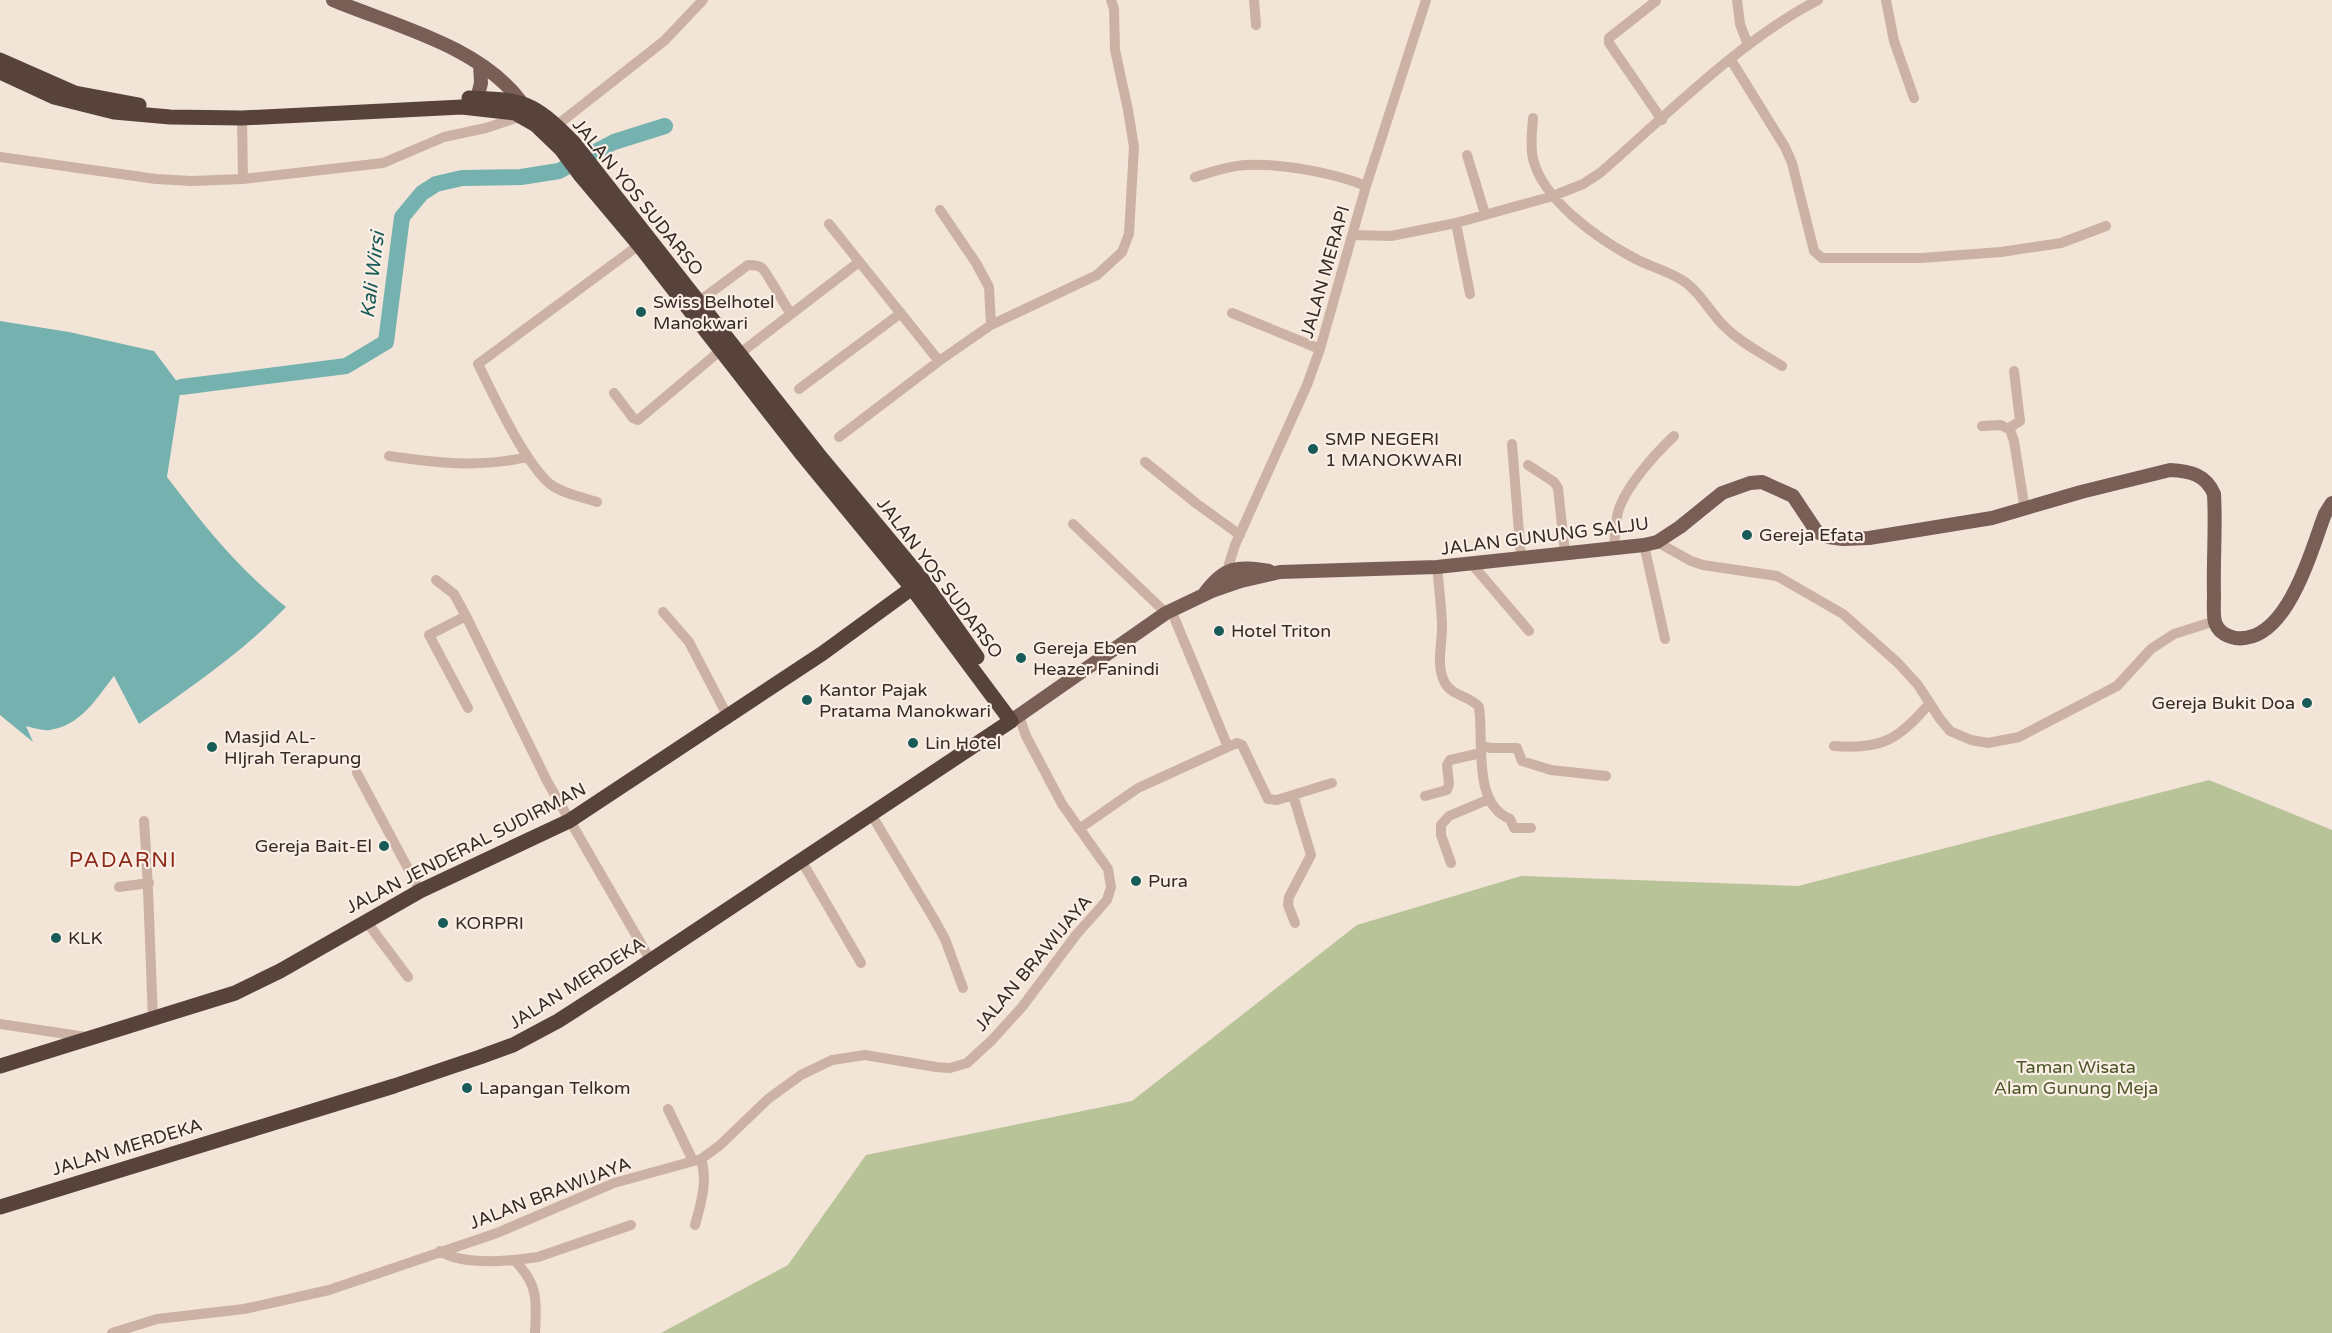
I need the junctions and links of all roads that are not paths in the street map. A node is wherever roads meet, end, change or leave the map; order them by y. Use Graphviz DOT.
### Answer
graph roads {
  1 [pos="334,0"];
  2 [pos="702,0"];
  3 [pos="1111,0"];
  4 [pos="1254,0"];
  5 [pos="1426,0"];
  6 [pos="1737,0"];
  7 [pos="1818,0"];
  8 [pos="1886,0"];
  9 [pos="1656,2"];
  10 [pos="1256,25"];
  11 [pos="1748,45"];
  12 [pos="0,60"];
  13 [pos="1731,60"];
  14 [pos="480,64"];
  15 [pos="0,72"];
  16 [pos="1914,98"];
  17 [pos="477,99"];
  18 [pos="329,109"];
  19 [pos="521,109"];
  20 [pos="242,118"];
  21 [pos="1533,118"];
  22 [pos="1662,120"];
  23 [pos="556,126"];
  24 [pos="567,146"];
  25 [pos="1467,155"];
  26 [pos="0,157"];
  27 [pos="587,172"];
  28 [pos="1195,177"];
  29 [pos="243,179"];
  30 [pos="1366,186"];
  31 [pos="1553,196"];
  32 [pos="940,210"];
  33 [pos="1485,214"];
  34 [pos="1456,223"];
  35 [pos="829,224"];
  36 [pos="2106,226"];
  37 [pos="1353,235"];
  38 [pos="639,245"];
  39 [pos="859,262"];
  40 [pos="1470,294"];
  41 [pos="698,302"];
  42 [pos="901,313"];
  43 [pos="1232,313"];
  44 [pos="791,314"];
  45 [pos="991,325"];
  46 [pos="1320,349"];
  47 [pos="721,350"];
  48 [pos="740,354"];
  49 [pos="939,361"];
  50 [pos="1782,366"];
  51 [pos="2014,371"];
  52 [pos="799,388"];
  53 [pos="614,393"];
  54 [pos="788,425"];
  55 [pos="1982,426"];
  56 [pos="2009,428"];
  57 [pos="1674,436"];
  58 [pos="839,437"];
  59 [pos="1512,444"];
  60 [pos="389,456"];
  61 [pos="527,457"];
  62 [pos="1145,462"];
  63 [pos="1528,465"];
  64 [pos="597,502"];
  65 [pos="2332,503"];
  66 [pos="2025,510"];
  67 [pos="1073,524"];
  68 [pos="1238,540"];
  69 [pos="1651,543"];
  70 [pos="1614,549"];
  71 [pos="1565,554"];
  72 [pos="1521,558"];
  73 [pos="1470,563"];
  74 [pos="1437,567"];
  75 [pos="1233,576"];
  76 [pos="436,580"];
  77 [pos="912,588"];
  78 [pos="663,612"];
  79 [pos="1169,612"];
  80 [pos="466,616"];
  81 [pos="2215,621"];
  82 [pos="1529,631"];
  83 [pos="1665,639"];
  84 [pos="1929,704"];
  85 [pos="468,708"];
  86 [pos="728,717"];
  87 [pos="1015,718"];
  88 [pos="1834,746"];
  89 [pos="1228,747"];
  90 [pos="1481,749"];
  91 [pos="357,773"];
  92 [pos="1606,776"];
  93 [pos="1332,783"];
  94 [pos="1293,795"];
  95 [pos="1425,796"];
  96 [pos="1487,800"];
  97 [pos="871,814"];
  98 [pos="144,821"];
  99 [pos="569,821"];
  100 [pos="1531,828"];
  101 [pos="1079,829"];
  102 [pos="801,860"];
  103 [pos="1451,863"];
  104 [pos="149,883"];
  105 [pos="119,887"];
  106 [pos="420,891"];
  107 [pos="366,921"];
  108 [pos="1295,922"];
  109 [pos="651,961"];
  110 [pos="861,963"];
  111 [pos="408,977"];
  112 [pos="963,988"];
  113 [pos="153,1018"];
  114 [pos="0,1024"];
  115 [pos="58,1040"];
  116 [pos="0,1066"];
  117 [pos="668,1109"];
  118 [pos="697,1160"];
  119 [pos="0,1207"];
  120 [pos="631,1225"];
  121 [pos="695,1225"];
  122 [pos="440,1251"];
  123 [pos="514,1260"];
  124 [pos="111,1333"];
  125 [pos="535,1333"];
  1 -- 14 [label="main road"];
  2 -- 23 [label="street"];
  3 -- 45 [label="street"];
  4 -- 10 [label="street"];
  5 -- 30 [label="street, JALAN MERAPI"];
  6 -- 11 [label="street"];
  7 -- 11 [label="street"];
  8 -- 16 [label="street"];
  9 -- 22 [label="street"];
  11 -- 13 [label="street"];
  12 -- 18 [label="highway, JALAN YOS SUDARSO"];
  13 -- 22 [label="street"];
  13 -- 36 [label="street"];
  14 -- 17 [label="main road"];
  14 -- 19 [label="main road"];
  15 -- 20 [label="highway, JALAN YOS SUDARSO"];
  17 -- 18 [label="highway, JALAN YOS SUDARSO"];
  17 -- 19 [label="highway, JALAN YOS SUDARSO"];
  18 -- 19 [label="highway, JALAN YOS SUDARSO"];
  18 -- 20 [label="highway, JALAN YOS SUDARSO"];
  19 -- 23 [label="highway, JALAN YOS SUDARSO"];
  19 -- 24 [label="highway, JALAN YOS SUDARSO"];
  19 -- 29 [label="street"];
  20 -- 29 [label="street"];
  21 -- 31 [label="street"];
  22 -- 31 [label="street"];
  23 -- 24 [label="highway, JALAN YOS SUDARSO"];
  24 -- 27 [label="highway, JALAN YOS SUDARSO"];
  25 -- 33 [label="street"];
  26 -- 29 [label="street"];
  27 -- 38 [label="highway, JALAN YOS SUDARSO"];
  27 -- 41 [label="highway, JALAN YOS SUDARSO"];
  28 -- 30 [label="street"];
  30 -- 37 [label="street, JALAN MERAPI"];
  31 -- 33 [label="street"];
  31 -- 50 [label="street"];
  32 -- 45 [label="street"];
  33 -- 34 [label="street"];
  34 -- 37 [label="street"];
  34 -- 40 [label="street"];
  35 -- 39 [label="street"];
  37 -- 46 [label="street, JALAN MERAPI"];
  38 -- 47 [label="highway, JALAN YOS SUDARSO"];
  38 -- 61 [label="street"];
  39 -- 42 [label="street"];
  39 -- 44 [label="street"];
  41 -- 44 [label="street"];
  41 -- 48 [label="highway, JALAN YOS SUDARSO"];
  42 -- 49 [label="street"];
  42 -- 52 [label="street"];
  43 -- 46 [label="street"];
  44 -- 48 [label="street"];
  45 -- 49 [label="street"];
  46 -- 68 [label="street, JALAN MERAPI"];
  47 -- 53 [label="street"];
  47 -- 54 [label="highway, JALAN YOS SUDARSO"];
  48 -- 54 [label="highway, JALAN YOS SUDARSO"];
  49 -- 58 [label="street"];
  51 -- 56 [label="street"];
  54 -- 77 [label="highway, JALAN YOS SUDARSO"];
  54 -- 87 [label="highway, JALAN YOS SUDARSO"];
  55 -- 56 [label="street"];
  56 -- 66 [label="street"];
  57 -- 70 [label="street"];
  59 -- 72 [label="street"];
  60 -- 61 [label="street"];
  61 -- 64 [label="street"];
  62 -- 68 [label="street"];
  63 -- 71 [label="street"];
  65 -- 81 [label="main road"];
  66 -- 69 [label="main road, JALAN GUNUNG SALJU"];
  66 -- 81 [label="main road, JALAN GUNUNG SALJU"];
  67 -- 79 [label="street"];
  68 -- 75 [label="street, JALAN MERAPI"];
  69 -- 70 [label="main road, JALAN GUNUNG SALJU"];
  69 -- 83 [label="street"];
  69 -- 84 [label="street"];
  70 -- 71 [label="main road, JALAN GUNUNG SALJU"];
  71 -- 72 [label="main road, JALAN GUNUNG SALJU"];
  72 -- 73 [label="main road, JALAN GUNUNG SALJU"];
  73 -- 74 [label="main road, JALAN GUNUNG SALJU"];
  73 -- 82 [label="street"];
  74 -- 75 [label="main road, JALAN GUNUNG SALJU"];
  74 -- 90 [label="street"];
  75 -- 79 [label="main road"];
  76 -- 80 [label="street"];
  77 -- 86 [label="highway, JALAN JENDERAL SUDIRMAN"];
  77 -- 87 [label="highway, JALAN YOS SUDARSO"];
  78 -- 86 [label="street"];
  79 -- 87 [label="main road"];
  79 -- 89 [label="street"];
  80 -- 85 [label="street"];
  80 -- 99 [label="street"];
  81 -- 84 [label="street"];
  84 -- 88 [label="street"];
  86 -- 99 [label="highway, JALAN JENDERAL SUDIRMAN"];
  87 -- 97 [label="highway, JALAN MERDEKA"];
  87 -- 101 [label="street, JALAN BRAWIJAYA"];
  89 -- 94 [label="street"];
  89 -- 101 [label="street"];
  90 -- 92 [label="street"];
  90 -- 95 [label="street"];
  90 -- 96 [label="street"];
  91 -- 106 [label="street"];
  93 -- 94 [label="street"];
  94 -- 108 [label="street"];
  96 -- 100 [label="street"];
  96 -- 103 [label="street"];
  97 -- 102 [label="highway, JALAN MERDEKA"];
  97 -- 112 [label="street"];
  98 -- 104 [label="street"];
  99 -- 106 [label="highway, JALAN JENDERAL SUDIRMAN"];
  99 -- 109 [label="street"];
  101 -- 118 [label="street, JALAN BRAWIJAYA"];
  102 -- 109 [label="highway, JALAN MERDEKA"];
  102 -- 110 [label="street"];
  104 -- 105 [label="street"];
  104 -- 113 [label="street"];
  106 -- 107 [label="highway, JALAN JENDERAL SUDIRMAN"];
  107 -- 111 [label="street"];
  107 -- 113 [label="highway, JALAN JENDERAL SUDIRMAN"];
  109 -- 119 [label="highway, JALAN MERDEKA"];
  113 -- 115 [label="highway, JALAN JENDERAL SUDIRMAN"];
  114 -- 115 [label="street"];
  115 -- 116 [label="highway, JALAN JENDERAL SUDIRMAN"];
  117 -- 118 [label="street"];
  118 -- 121 [label="street"];
  118 -- 122 [label="street, JALAN BRAWIJAYA"];
  120 -- 123 [label="street"];
  122 -- 123 [label="street"];
  122 -- 124 [label="street, JALAN BRAWIJAYA"];
  123 -- 125 [label="street"];
}
